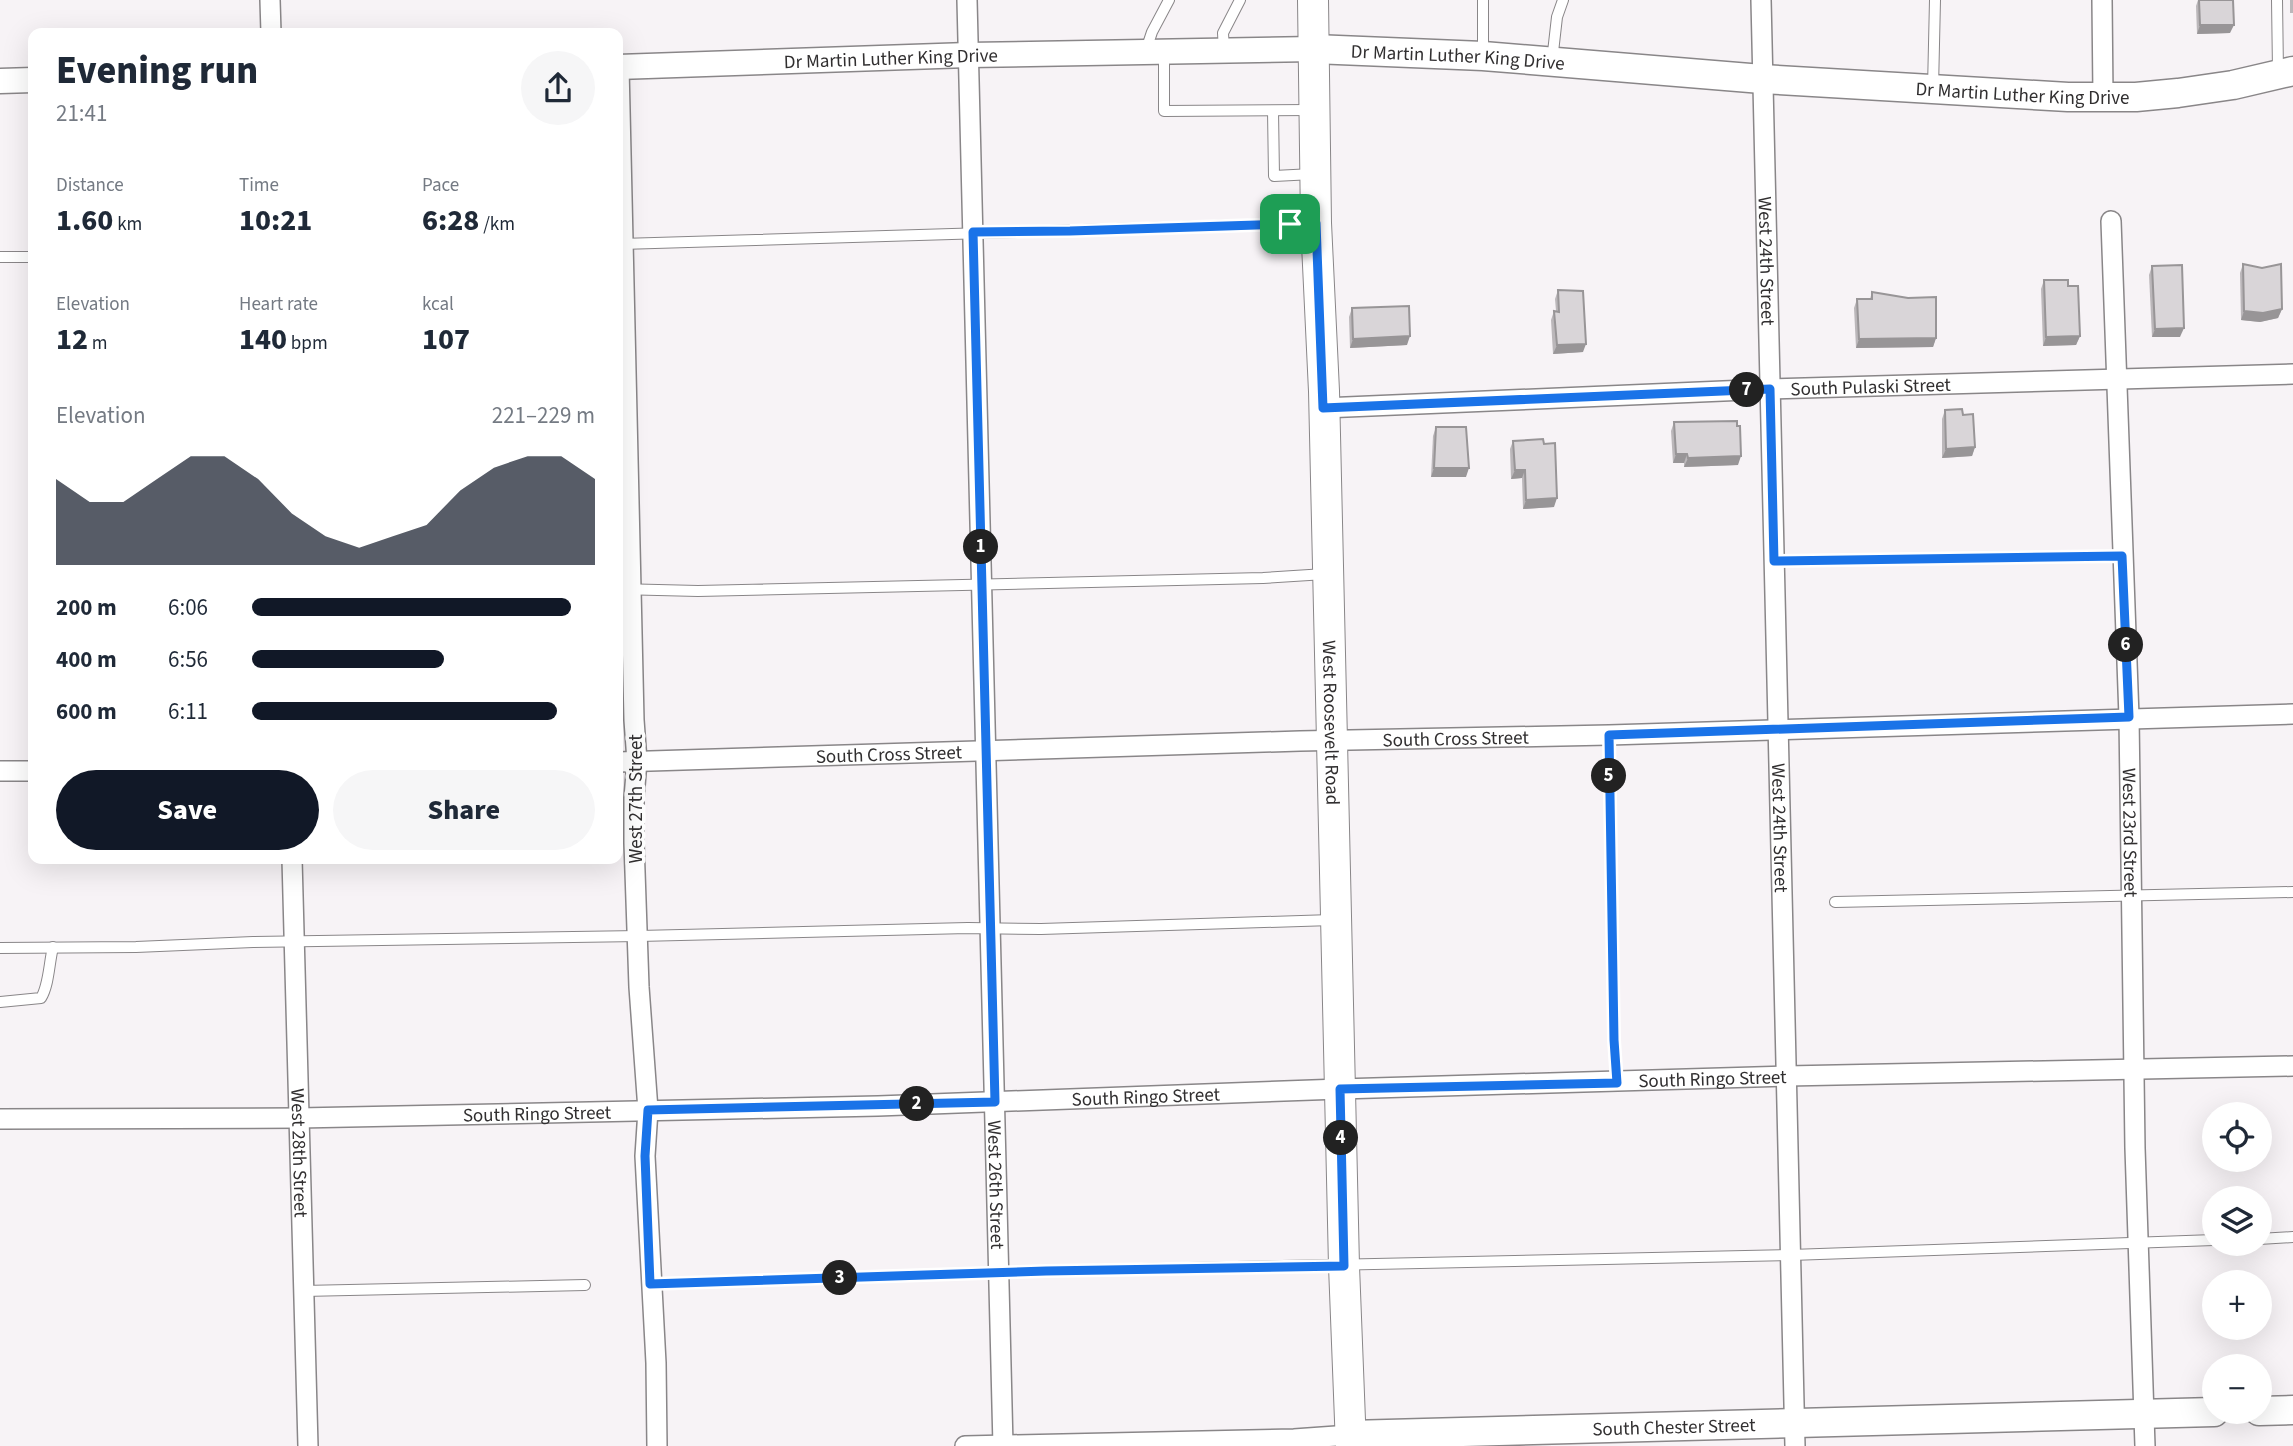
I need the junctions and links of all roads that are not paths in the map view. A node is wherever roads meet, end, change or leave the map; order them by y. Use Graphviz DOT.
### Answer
graph roads {
  1 [pos="270,0"];
  2 [pos="967,0"];
  3 [pos="1169,0"];
  4 [pos="1240,0"];
  5 [pos="1313,0"];
  6 [pos="1483,0"];
  7 [pos="1563,0"];
  8 [pos="1760,0"];
  9 [pos="1935,0"];
  10 [pos="2102,0"];
  11 [pos="2277,0"];
  12 [pos="271,28"];
  13 [pos="1314,49"];
  14 [pos="1224,51"];
  15 [pos="1155,53"];
  16 [pos="968,55"];
  17 [pos="1483,56"];
  18 [pos="1552,62"];
  19 [pos="623,67"];
  20 [pos="2285,73"];
  21 [pos="1762,79"];
  22 [pos="28,80"];
  23 [pos="0,81"];
  24 [pos="1933,89"];
  25 [pos="2103,96"];
  26 [pos="1314,110"];
  27 [pos="1273,111"];
  28 [pos="1315,174"];
  29 [pos="2111,221"];
  30 [pos="1316,223"];
  31 [pos="973,232"];
  32 [pos="623,244"];
  33 [pos="0,257"];
  34 [pos="28,257"];
  35 [pos="2293,374"];
  36 [pos="2117,379"];
  37 [pos="1770,389"];
  38 [pos="1323,408"];
  39 [pos="623,416"];
  40 [pos="2122,556"];
  41 [pos="1774,561"];
  42 [pos="1329,574"];
  43 [pos="982,584"];
  44 [pos="625,589"];
  45 [pos="2293,714"];
  46 [pos="2129,717"];
  47 [pos="1777,729"];
  48 [pos="1609,735"];
  49 [pos="1331,740"];
  50 [pos="986,750"];
  51 [pos="628,762"];
  52 [pos="0,771"];
  53 [pos="28,771"];
  54 [pos="292,864"];
  55 [pos="2293,892"];
  56 [pos="2131,897"];
  57 [pos="1835,902"];
  58 [pos="1336,920"];
  59 [pos="990,930"];
  60 [pos="639,936"];
  61 [pos="293,942"];
  62 [pos="53,947"];
  63 [pos="0,948"];
  64 [pos="0,1002"];
  65 [pos="2293,1066"];
  66 [pos="2135,1070"];
  67 [pos="1787,1076"];
  68 [pos="1617,1083"];
  69 [pos="1340,1089"];
  70 [pos="995,1102"];
  71 [pos="648,1110"];
  72 [pos="299,1118"];
  73 [pos="0,1119"];
  74 [pos="2293,1237"];
  75 [pos="2272,1238"];
  76 [pos="2202,1241"];
  77 [pos="2137,1244"];
  78 [pos="1791,1255"];
  79 [pos="1344,1266"];
  80 [pos="998,1273"];
  81 [pos="650,1284"];
  82 [pos="584,1285"];
  83 [pos="303,1291"];
  84 [pos="2293,1410"];
  85 [pos="2272,1411"];
  86 [pos="2202,1412"];
  87 [pos="2144,1413"];
  88 [pos="1795,1435"];
  89 [pos="1351,1441"];
  90 [pos="1003,1445"];
  91 [pos="308,1446"];
  92 [pos="657,1446"];
  93 [pos="965,1446"];
  94 [pos="2145,1446"];
  1 -- 12 [label="street"];
  2 -- 16 [label="street, West 26th Street"];
  3 -- 15 [label="lane"];
  4 -- 14 [label="lane"];
  5 -- 13 [label="main road, West Roosevelt Road"];
  6 -- 17 [label="lane"];
  7 -- 18 [label="lane"];
  8 -- 21 [label="street, West 24th Street"];
  9 -- 24 [label="lane"];
  10 -- 25 [label="street"];
  11 -- 20 [label="lane"];
  13 -- 14 [label="street, Dr Martin Luther King Drive"];
  13 -- 17 [label="main road, Dr Martin Luther King Drive"];
  13 -- 26 [label="main road, West Roosevelt Road"];
  14 -- 15 [label="street, Dr Martin Luther King Drive"];
  15 -- 16 [label="street, Dr Martin Luther King Drive"];
  15 -- 27 [label="lane"];
  16 -- 19 [label="street, Dr Martin Luther King Drive"];
  16 -- 31 [label="street, West 26th Street"];
  17 -- 18 [label="main road, Dr Martin Luther King Drive"];
  18 -- 21 [label="main road, Dr Martin Luther King Drive"];
  20 -- 25 [label="main road, Dr Martin Luther King Drive"];
  21 -- 24 [label="main road, Dr Martin Luther King Drive"];
  21 -- 37 [label="street, West 24th Street"];
  22 -- 23 [label="street"];
  24 -- 25 [label="main road, Dr Martin Luther King Drive"];
  26 -- 27 [label="lane"];
  26 -- 28 [label="main road, West Roosevelt Road"];
  27 -- 28 [label="lane"];
  28 -- 30 [label="main road, West Roosevelt Road"];
  29 -- 36 [label="street, West 23rd Street"];
  30 -- 31 [label="lane"];
  30 -- 38 [label="main road, West Roosevelt Road"];
  31 -- 32 [label="lane"];
  31 -- 43 [label="street, West 26th Street"];
  33 -- 34 [label="lane"];
  35 -- 36 [label="street, South Pulaski Street"];
  36 -- 37 [label="street, South Pulaski Street"];
  36 -- 40 [label="street, West 23rd Street"];
  37 -- 38 [label="street, South Pulaski Street"];
  37 -- 41 [label="street, West 24th Street"];
  38 -- 42 [label="main road, West Roosevelt Road"];
  39 -- 44 [label="street, West 27th Street"];
  40 -- 41 [label="lane"];
  40 -- 46 [label="street, West 23rd Street"];
  41 -- 47 [label="street, West 24th Street"];
  42 -- 43 [label="lane"];
  42 -- 49 [label="main road, West Roosevelt Road"];
  43 -- 44 [label="lane"];
  43 -- 50 [label="street, West 26th Street"];
  44 -- 51 [label="street, West 27th Street"];
  45 -- 46 [label="street, South Cross Street"];
  46 -- 47 [label="street, South Cross Street"];
  46 -- 56 [label="street, West 23rd Street"];
  47 -- 48 [label="street, South Cross Street"];
  47 -- 67 [label="street, West 24th Street"];
  48 -- 49 [label="street, South Cross Street"];
  48 -- 68 [label="lane"];
  49 -- 50 [label="street, South Cross Street"];
  49 -- 58 [label="main road, West Roosevelt Road"];
  50 -- 51 [label="street, South Cross Street"];
  50 -- 59 [label="street, West 26th Street"];
  51 -- 60 [label="street, West 27th Street"];
  52 -- 53 [label="street"];
  54 -- 61 [label="street, West 28th Street"];
  55 -- 56 [label="lane"];
  56 -- 57 [label="lane"];
  56 -- 66 [label="street, West 23rd Street"];
  58 -- 59 [label="lane"];
  58 -- 69 [label="main road, West Roosevelt Road"];
  59 -- 60 [label="lane"];
  59 -- 70 [label="street, West 26th Street"];
  60 -- 61 [label="lane"];
  60 -- 71 [label="street, West 27th Street"];
  61 -- 62 [label="lane"];
  61 -- 72 [label="street, West 28th Street"];
  62 -- 63 [label="lane"];
  62 -- 64 [label="lane"];
  65 -- 66 [label="street, South Ringo Street"];
  66 -- 67 [label="street, South Ringo Street"];
  66 -- 77 [label="street, West 23rd Street"];
  67 -- 68 [label="street, South Ringo Street"];
  67 -- 78 [label="street, West 24th Street"];
  68 -- 69 [label="street, South Ringo Street"];
  69 -- 70 [label="street, South Ringo Street"];
  69 -- 79 [label="main road, West Roosevelt Road"];
  70 -- 71 [label="street, South Ringo Street"];
  70 -- 80 [label="street, West 26th Street"];
  71 -- 72 [label="street, South Ringo Street"];
  71 -- 81 [label="street, West 27th Street"];
  72 -- 73 [label="street, South Ringo Street"];
  72 -- 83 [label="street, West 28th Street"];
  74 -- 75 [label="lane"];
  76 -- 77 [label="lane"];
  77 -- 78 [label="lane"];
  77 -- 87 [label="street, West 23rd Street"];
  78 -- 79 [label="lane"];
  78 -- 88 [label="street, West 24th Street"];
  79 -- 80 [label="lane"];
  79 -- 89 [label="main road, West Roosevelt Road"];
  80 -- 81 [label="lane"];
  80 -- 90 [label="street, West 26th Street"];
  81 -- 92 [label="street, West 27th Street"];
  82 -- 83 [label="lane"];
  83 -- 91 [label="street, West 28th Street"];
  84 -- 85 [label="main road"];
  86 -- 87 [label="main road, South Chester Street"];
  87 -- 88 [label="main road, South Chester Street"];
  87 -- 94 [label="street, West 23rd Street"];
  88 -- 89 [label="main road, South Chester Street"];
  89 -- 90 [label="street, South Chester Street"];
  90 -- 93 [label="street, South Chester Street"];
}
